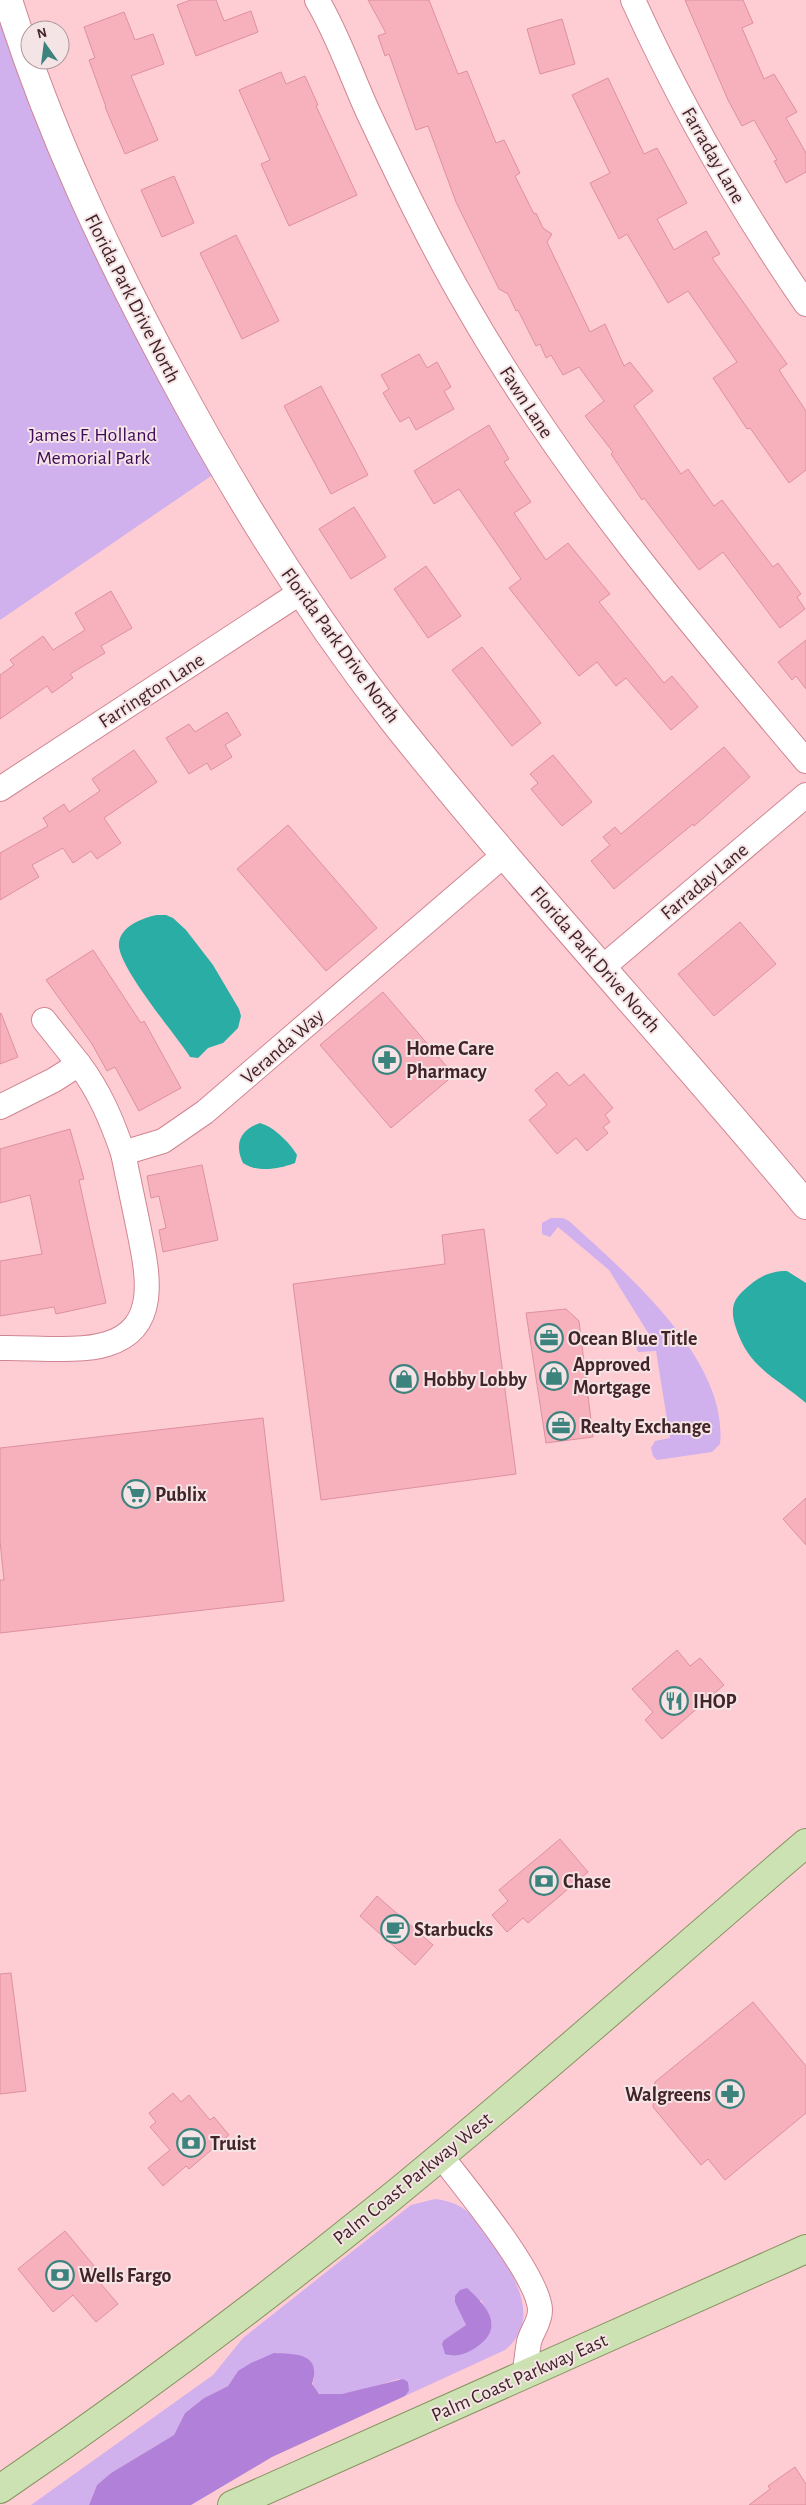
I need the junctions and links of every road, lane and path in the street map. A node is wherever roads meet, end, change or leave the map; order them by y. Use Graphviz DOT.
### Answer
graph roads {
  1 [pos="317,0"];
  2 [pos="633,0"];
  3 [pos="11,1"];
  4 [pos="806,304"];
  5 [pos="301,592"];
  6 [pos="806,761"];
  7 [pos="0,789"];
  8 [pos="806,795"];
  9 [pos="505,854"];
  10 [pos="602,967"];
  11 [pos="44,1020"];
  12 [pos="79,1064"];
  13 [pos="0,1107"];
  14 [pos="123,1154"];
  15 [pos="806,1205"];
  16 [pos="0,1348"];
  17 [pos="806,1843"];
  18 [pos="440,2156"];
  19 [pos="806,2248"];
  20 [pos="524,2376"];
  21 [pos="0,2489"];
  22 [pos="232,2505"];
  1 -- 6 [label="street, Fawn Lane"];
  2 -- 4 [label="street, Farraday Lane"];
  3 -- 5 [label="street, Florida Park Drive North"];
  5 -- 7 [label="street, Farrington Lane"];
  5 -- 9 [label="street, Florida Park Drive North"];
  8 -- 10 [label="street, Farraday Lane"];
  9 -- 10 [label="street, Florida Park Drive North"];
  9 -- 14 [label="street, Veranda Way"];
  10 -- 15 [label="street, Florida Park Drive North"];
  11 -- 12 [label="street"];
  12 -- 13 [label="street"];
  12 -- 14 [label="street"];
  14 -- 16 [label="street"];
  17 -- 18 [label="main road, Palm Coast Parkway West"];
  18 -- 20 [label="street"];
  18 -- 21 [label="main road, Palm Coast Parkway West"];
  19 -- 20 [label="main road, Palm Coast Parkway East"];
  20 -- 22 [label="main road, Palm Coast Parkway East"];
}
